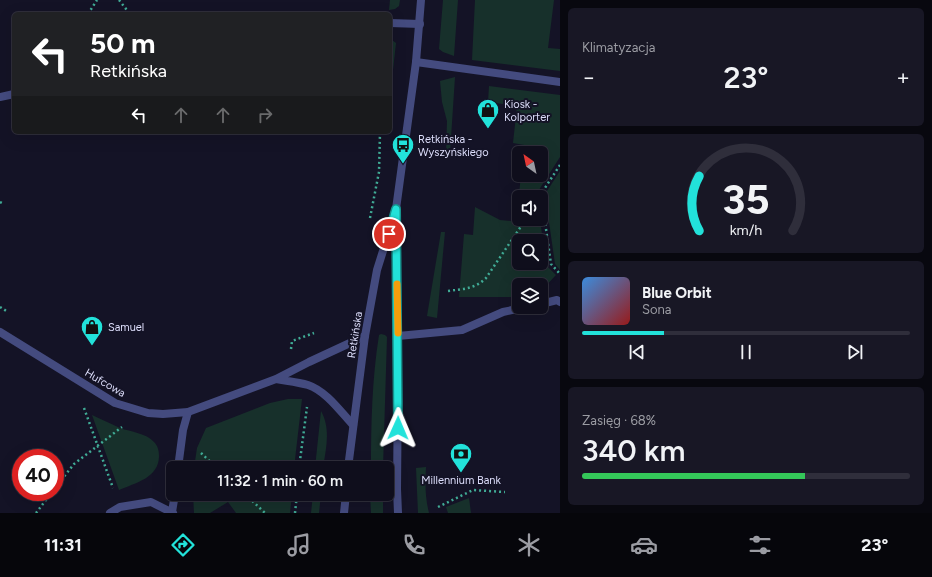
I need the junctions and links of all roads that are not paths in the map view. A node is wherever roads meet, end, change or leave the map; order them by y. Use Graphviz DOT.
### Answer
graph roads {
  1 [pos="421,0"];
  2 [pos="392,23"];
  3 [pos="420,24"];
  4 [pos="416,62"];
  5 [pos="560,82"];
  6 [pos="12,94"];
  7 [pos="0,97"];
  8 [pos="396,209"];
  9 [pos="548,302"];
  10 [pos="560,302"];
  11 [pos="512,310"];
  12 [pos="0,332"];
  13 [pos="365,336"];
  14 [pos="398,336"];
  15 [pos="276,379"];
  16 [pos="188,412"];
  17 [pos="353,425"];
  18 [pos="179,461"];
  19 [pos="349,461"];
  20 [pos="174,501"];
  21 [pos="345,501"];
  22 [pos="110,513"];
  23 [pos="172,513"];
  24 [pos="344,513"];
  25 [pos="398,513"];
  1 -- 3 [label="street, Retkińska"];
  2 -- 3 [label="street"];
  3 -- 4 [label="street, Retkińska"];
  4 -- 5 [label="street"];
  4 -- 8 [label="street, Retkińska"];
  6 -- 7 [label="street"];
  8 -- 13 [label="street, Retkińska"];
  8 -- 14 [label="street, Retkińska"];
  9 -- 10 [label="street"];
  11 -- 14 [label="street"];
  12 -- 16 [label="street, Hufcowa"];
  13 -- 15 [label="street, Hufcowa"];
  13 -- 17 [label="street, Retkińska"];
  14 -- 25 [label="street, Retkińska"];
  15 -- 16 [label="street, Hufcowa"];
  15 -- 17 [label="street"];
  16 -- 18 [label="street"];
  17 -- 19 [label="street, Retkińska"];
  20 -- 23 [label="street"];
  21 -- 24 [label="street"];
  22 -- 23 [label="street"];
}
